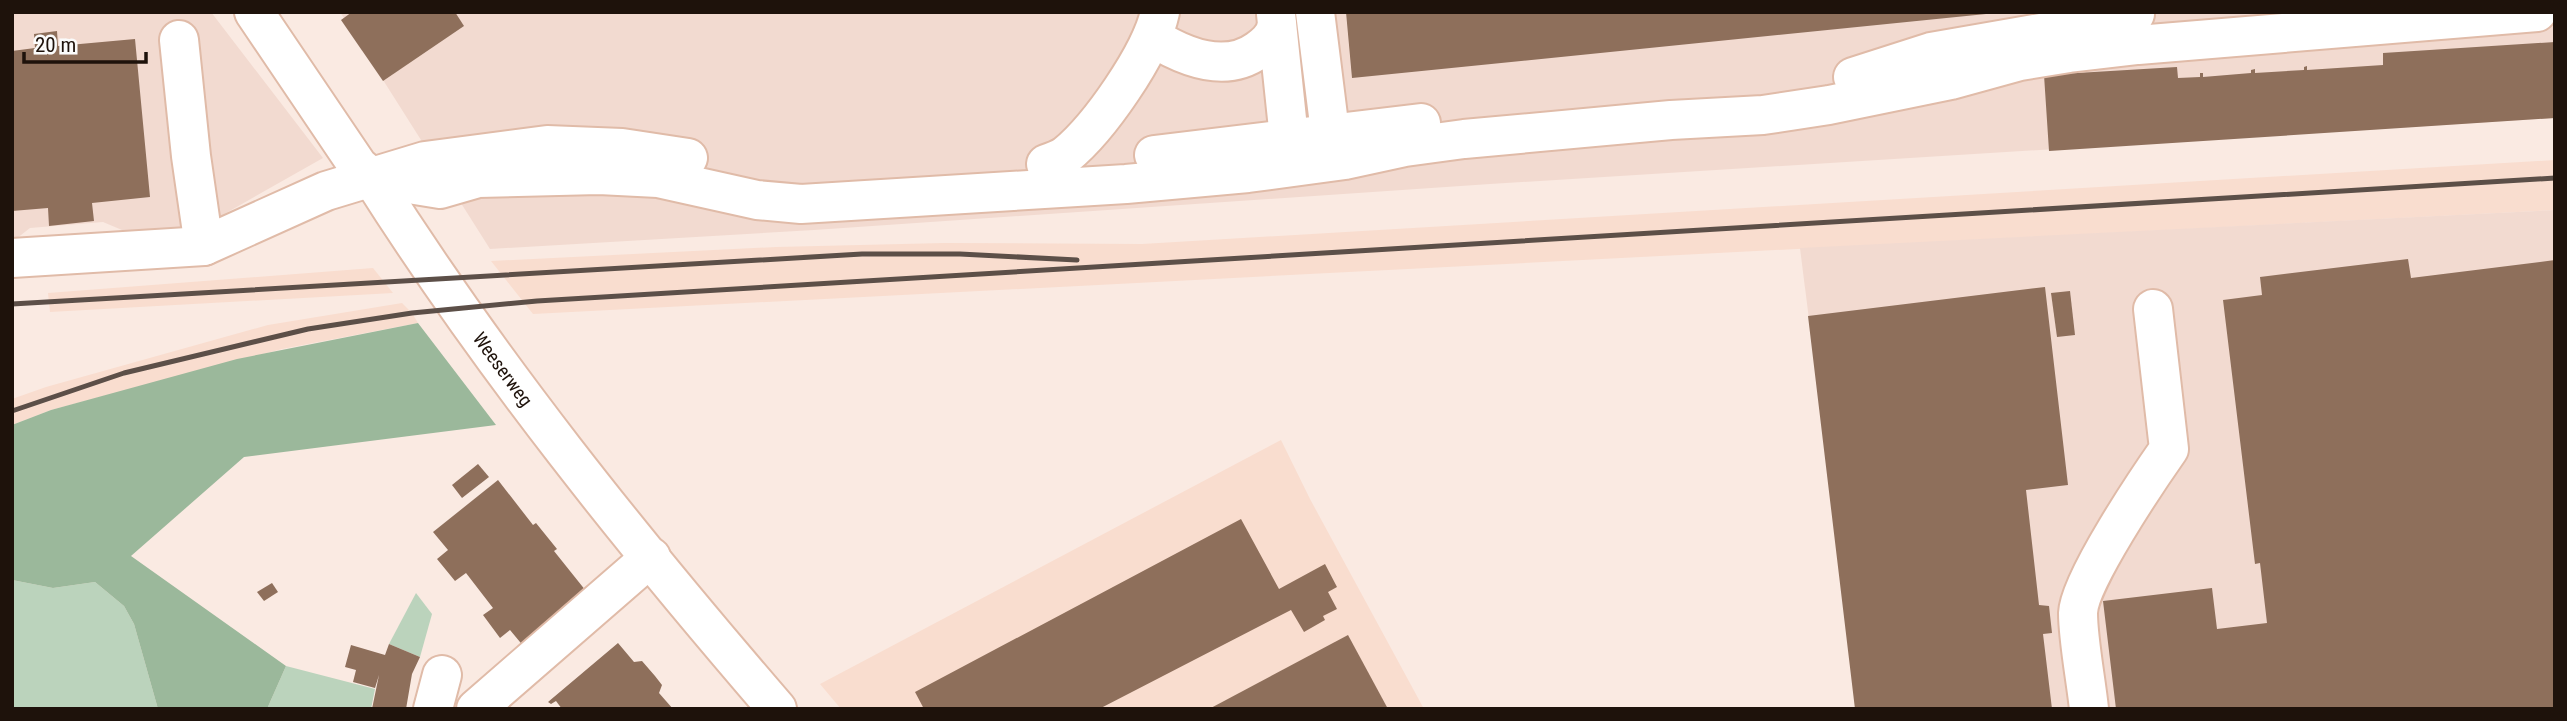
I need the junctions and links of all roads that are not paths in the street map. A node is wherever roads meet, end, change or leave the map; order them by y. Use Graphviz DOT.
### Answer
graph roads {
  1 [pos="254,12"];
  2 [pos="1315,12"];
  3 [pos="2537,12"];
  4 [pos="1276,18"];
  5 [pos="2136,24"];
  6 [pos="1156,25"];
  7 [pos="179,40"];
  8 [pos="1330,132"];
  9 [pos="1289,138"];
  10 [pos="1046,164"];
  11 [pos="372,178"];
  12 [pos="204,246"];
  13 [pos="12,258"];
  14 [pos="2153,309"];
  15 [pos="651,557"];
  16 [pos="476,709"];
  17 [pos="777,709"];
  18 [pos="2089,709"];
  1 -- 11 [label="street, Weeserweg"];
  2 -- 8 [label="street"];
  3 -- 5 [label="street"];
  4 -- 6 [label="street"];
  4 -- 9 [label="street"];
  5 -- 8 [label="street"];
  5 -- 11 [label="street"];
  6 -- 10 [label="street"];
  7 -- 12 [label="street"];
  8 -- 9 [label="street"];
  9 -- 10 [label="street"];
  10 -- 11 [label="street"];
  11 -- 12 [label="street"];
  11 -- 15 [label="street, Weeserweg"];
  12 -- 13 [label="street"];
  14 -- 18 [label="street"];
  15 -- 16 [label="street"];
  15 -- 17 [label="street, Weeserweg"];
}
